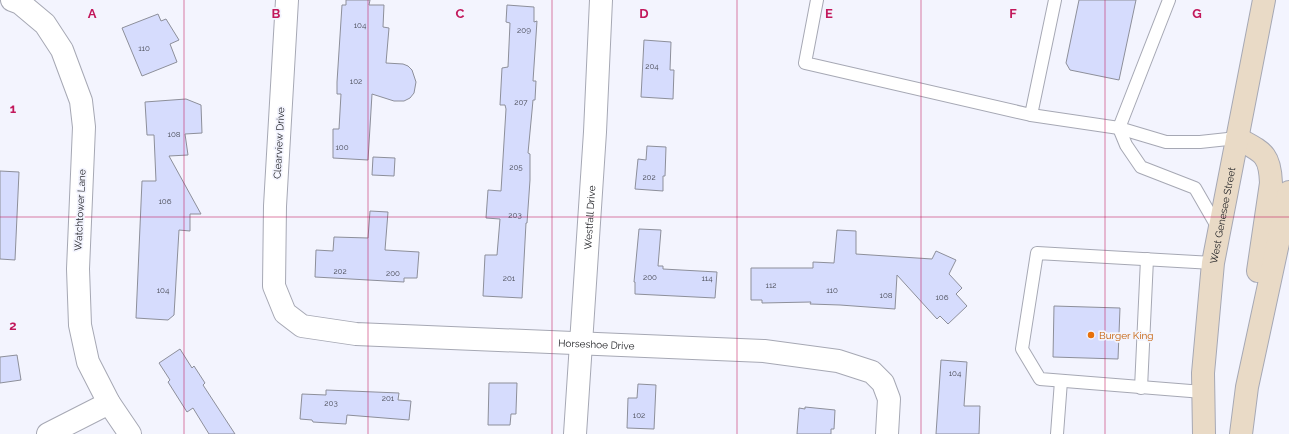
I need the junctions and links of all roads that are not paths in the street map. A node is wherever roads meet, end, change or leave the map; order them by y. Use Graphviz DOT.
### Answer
graph roads {
  1 [pos="12,0"];
  2 [pos="287,0"];
  3 [pos="601,0"];
  4 [pos="817,0"];
  5 [pos="1055,0"];
  6 [pos="1168,0"];
  7 [pos="1264,0"];
  8 [pos="1031,115"];
  9 [pos="1118,128"];
  10 [pos="1237,138"];
  11 [pos="1289,192"];
  12 [pos="1220,230"];
  13 [pos="1147,259"];
  14 [pos="1213,263"];
  15 [pos="274,286"];
  16 [pos="1257,340"];
  17 [pos="582,344"];
  18 [pos="1061,381"];
  19 [pos="1141,388"];
  20 [pos="1203,392"];
  21 [pos="109,403"];
  22 [pos="48,434"];
  23 [pos="130,434"];
  24 [pos="575,434"];
  25 [pos="887,434"];
  26 [pos="1057,434"];
  27 [pos="1204,434"];
  28 [pos="1241,434"];
  1 -- 21 [label="street, Watchtower Lane"];
  2 -- 15 [label="street, Clearview Drive"];
  3 -- 17 [label="street, Westfall Drive"];
  4 -- 8 [label="lane"];
  5 -- 8 [label="lane"];
  6 -- 9 [label="lane"];
  7 -- 10 [label="main road, West Genesee Street"];
  8 -- 9 [label="lane"];
  9 -- 10 [label="lane"];
  9 -- 12 [label="lane"];
  10 -- 12 [label="main road, West Genesee Street"];
  10 -- 16 [label="main road"];
  11 -- 16 [label="main road"];
  12 -- 14 [label="main road, West Genesee Street"];
  13 -- 14 [label="lane"];
  13 -- 18 [label="lane"];
  13 -- 19 [label="lane"];
  14 -- 20 [label="main road, West Genesee Street"];
  15 -- 17 [label="street, Horseshoe Drive"];
  16 -- 28 [label="main road"];
  17 -- 24 [label="street, Westfall Drive"];
  17 -- 25 [label="street, Horseshoe Drive"];
  18 -- 19 [label="lane"];
  18 -- 26 [label="lane"];
  19 -- 20 [label="lane"];
  20 -- 27 [label="main road, West Genesee Street"];
  21 -- 22 [label="street"];
  21 -- 23 [label="street, Watchtower Lane"];
}
